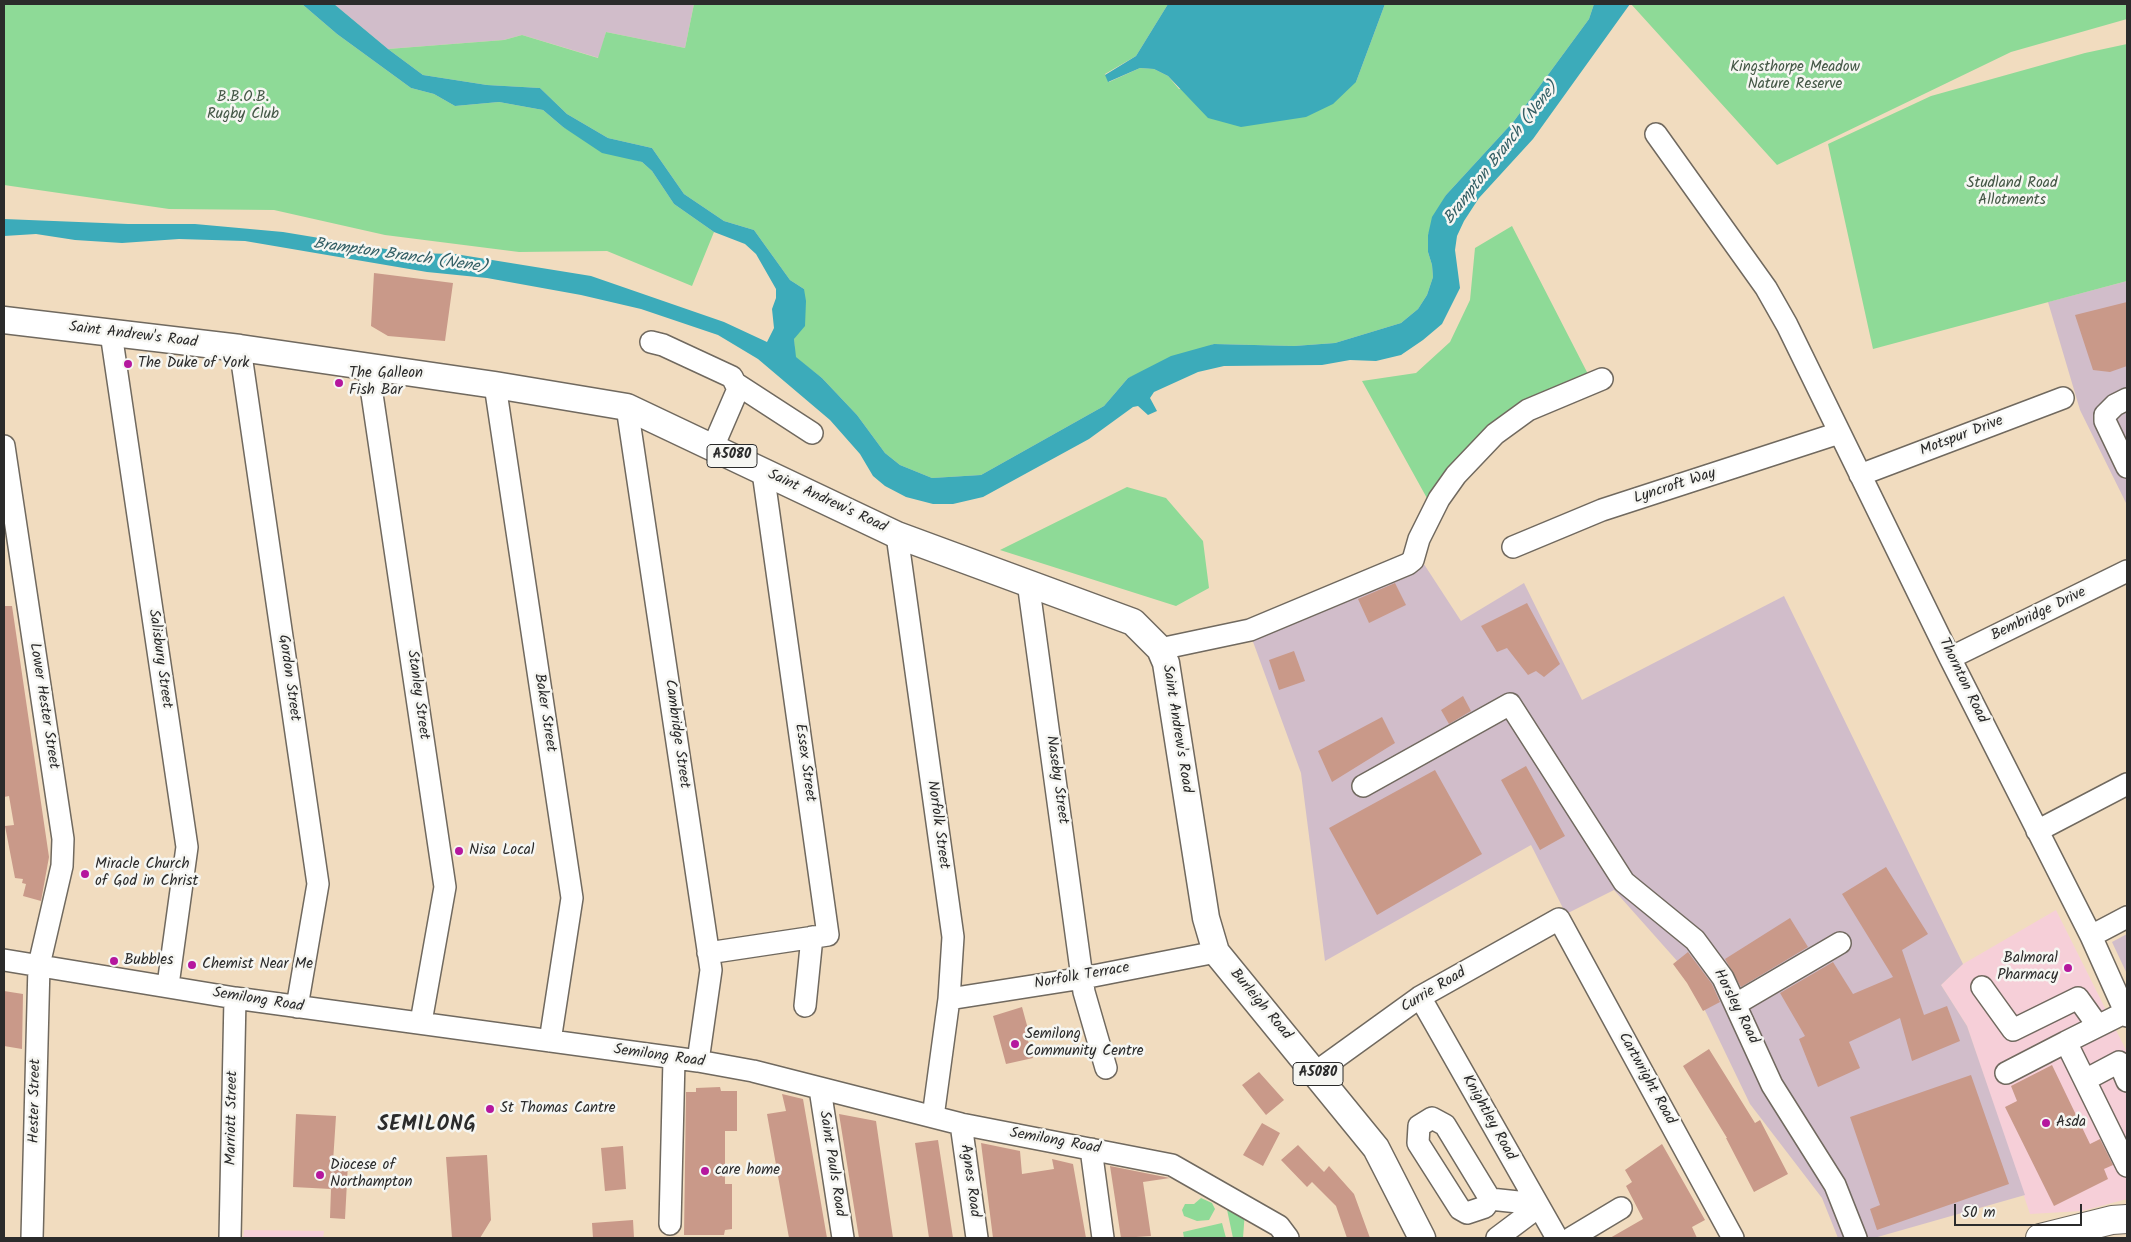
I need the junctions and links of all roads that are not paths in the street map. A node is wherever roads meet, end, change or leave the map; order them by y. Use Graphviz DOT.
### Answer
graph roads {
  1 [pos="1656,134"];
  2 [pos="4,320"];
  3 [pos="111,333"];
  4 [pos="651,342"];
  5 [pos="240,348"];
  6 [pos="368,368"];
  7 [pos="1602,379"];
  8 [pos="735,383"];
  9 [pos="495,385"];
  10 [pos="2064,398"];
  11 [pos="2127,399"];
  12 [pos="627,407"];
  13 [pos="812,433"];
  14 [pos="1839,433"];
  15 [pos="4,446"];
  16 [pos="713,447"];
  17 [pos="2127,467"];
  18 [pos="763,472"];
  19 [pos="1860,475"];
  20 [pos="897,535"];
  21 [pos="1513,547"];
  22 [pos="2127,571"];
  23 [pos="1028,582"];
  24 [pos="1160,649"];
  25 [pos="1950,658"];
  26 [pos="2127,784"];
  27 [pos="1363,786"];
  28 [pos="2037,831"];
  29 [pos="2127,917"];
  30 [pos="1206,918"];
  31 [pos="1559,920"];
  32 [pos="2091,936"];
  33 [pos="812,937"];
  34 [pos="1840,943"];
  35 [pos="1216,952"];
  36 [pos="708,953"];
  37 [pos="4,960"];
  38 [pos="39,965"];
  39 [pos="1083,978"];
  40 [pos="168,985"];
  41 [pos="1982,987"];
  42 [pos="1420,997"];
  43 [pos="235,998"];
  44 [pos="949,999"];
  45 [pos="1736,1004"];
  46 [pos="2125,1005"];
  47 [pos="805,1006"];
  48 [pos="297,1007"];
  49 [pos="420,1022"];
  50 [pos="2098,1026"];
  51 [pos="550,1041"];
  52 [pos="2066,1042"];
  53 [pos="674,1059"];
  54 [pos="698,1061"];
  55 [pos="1106,1068"];
  56 [pos="1316,1072"];
  57 [pos="2006,1073"];
  58 [pos="2085,1080"];
  59 [pos="2127,1081"];
  60 [pos="820,1089"];
  61 [pos="933,1117"];
  62 [pos="961,1124"];
  63 [pos="1091,1148"];
  64 [pos="2127,1166"];
  65 [pos="1490,1199"];
  66 [pos="1537,1204"];
  67 [pos="1621,1208"];
  68 [pos="2127,1219"];
  69 [pos="670,1224"];
  70 [pos="32,1238"];
  71 [pos="230,1238"];
  72 [pos="843,1238"];
  73 [pos="977,1238"];
  74 [pos="1103,1238"];
  75 [pos="1288,1238"];
  76 [pos="1422,1238"];
  77 [pos="1497,1238"];
  78 [pos="1557,1238"];
  79 [pos="1571,1238"];
  80 [pos="1733,1238"];
  81 [pos="1856,1238"];
  82 [pos="2040,1238"];
  1 -- 14 [label="street, Thornton Road"];
  2 -- 3 [label="main road, Saint Andrew's Road / A5080"];
  3 -- 5 [label="main road, Saint Andrew's Road / A5080"];
  3 -- 40 [label="street, Salisbury Street"];
  4 -- 8 [label="street"];
  5 -- 6 [label="main road, Saint Andrew's Road / A5080"];
  5 -- 48 [label="street, Gordon Street"];
  6 -- 9 [label="main road, Saint Andrew's Road / A5080"];
  6 -- 49 [label="street, Stanley Street"];
  7 -- 24 [label="street"];
  8 -- 13 [label="street"];
  8 -- 16 [label="street"];
  9 -- 12 [label="main road, Saint Andrew's Road / A5080"];
  9 -- 51 [label="street, Baker Street"];
  10 -- 19 [label="street, Motspur Drive"];
  11 -- 17 [label="street"];
  12 -- 16 [label="main road, Saint Andrew's Road / A5080"];
  12 -- 36 [label="street, Cambridge Street"];
  14 -- 19 [label="street, Thornton Road"];
  14 -- 21 [label="street, Lyncroft Way"];
  15 -- 38 [label="street, Lower Hester Street"];
  16 -- 18 [label="main road, Saint Andrew's Road / A5080"];
  18 -- 20 [label="main road, Saint Andrew's Road / A5080"];
  18 -- 33 [label="street, Essex Street"];
  19 -- 25 [label="street, Thornton Road"];
  20 -- 23 [label="main road, Saint Andrew's Road / A5080"];
  20 -- 44 [label="street, Norfolk Street"];
  22 -- 25 [label="street, Bembridge Drive"];
  23 -- 24 [label="main road, Saint Andrew's Road / A5080"];
  23 -- 39 [label="street, Naseby Street"];
  24 -- 30 [label="main road, Saint Andrew's Road / A5080"];
  25 -- 28 [label="street, Thornton Road"];
  26 -- 28 [label="street"];
  27 -- 45 [label="street, Horsley Road"];
  28 -- 32 [label="street, Thornton Road"];
  29 -- 32 [label="street"];
  30 -- 35 [label="main road, Burleigh Road / A5080"];
  31 -- 42 [label="street, Currie Road"];
  31 -- 80 [label="street, Cartwright Road"];
  32 -- 46 [label="street, Thornton Road"];
  33 -- 36 [label="street, Essex Street"];
  33 -- 47 [label="street"];
  34 -- 45 [label="street"];
  35 -- 39 [label="street, Norfolk Terrace"];
  35 -- 56 [label="main road, Burleigh Road / A5080"];
  36 -- 54 [label="street, Cambridge Street"];
  37 -- 38 [label="street, Semilong Road"];
  38 -- 40 [label="street, Semilong Road"];
  38 -- 70 [label="street, Hester Street"];
  39 -- 44 [label="street, Norfolk Terrace"];
  39 -- 55 [label="street, Naseby Street"];
  40 -- 43 [label="street, Semilong Road"];
  41 -- 50 [label="street"];
  42 -- 56 [label="street, Currie Road"];
  42 -- 66 [label="street, Knightley Road"];
  43 -- 48 [label="street, Semilong Road"];
  43 -- 71 [label="street, Marriott Street"];
  44 -- 61 [label="street, Norfolk Street"];
  45 -- 81 [label="street, Horsley Road"];
  46 -- 50 [label="street"];
  48 -- 49 [label="street, Semilong Road"];
  49 -- 51 [label="street, Semilong Road"];
  50 -- 52 [label="street"];
  51 -- 53 [label="street, Semilong Road"];
  52 -- 57 [label="street"];
  52 -- 58 [label="street"];
  53 -- 54 [label="street, Semilong Road"];
  53 -- 69 [label="street"];
  54 -- 60 [label="street, Semilong Road"];
  56 -- 76 [label="main road, Burleigh Road / A5080"];
  58 -- 59 [label="street"];
  58 -- 64 [label="street"];
  60 -- 61 [label="street, Semilong Road"];
  60 -- 72 [label="street, Saint Pauls Road"];
  61 -- 62 [label="street, Semilong Road"];
  62 -- 63 [label="street, Semilong Road"];
  62 -- 73 [label="street, Agnes Road"];
  63 -- 74 [label="street"];
  63 -- 75 [label="street, Semilong Road"];
  65 -- 66 [label="street"];
  66 -- 77 [label="street"];
  66 -- 78 [label="street, Knightley Road"];
  67 -- 79 [label="street"];
  68 -- 82 [label="highway"];
}
